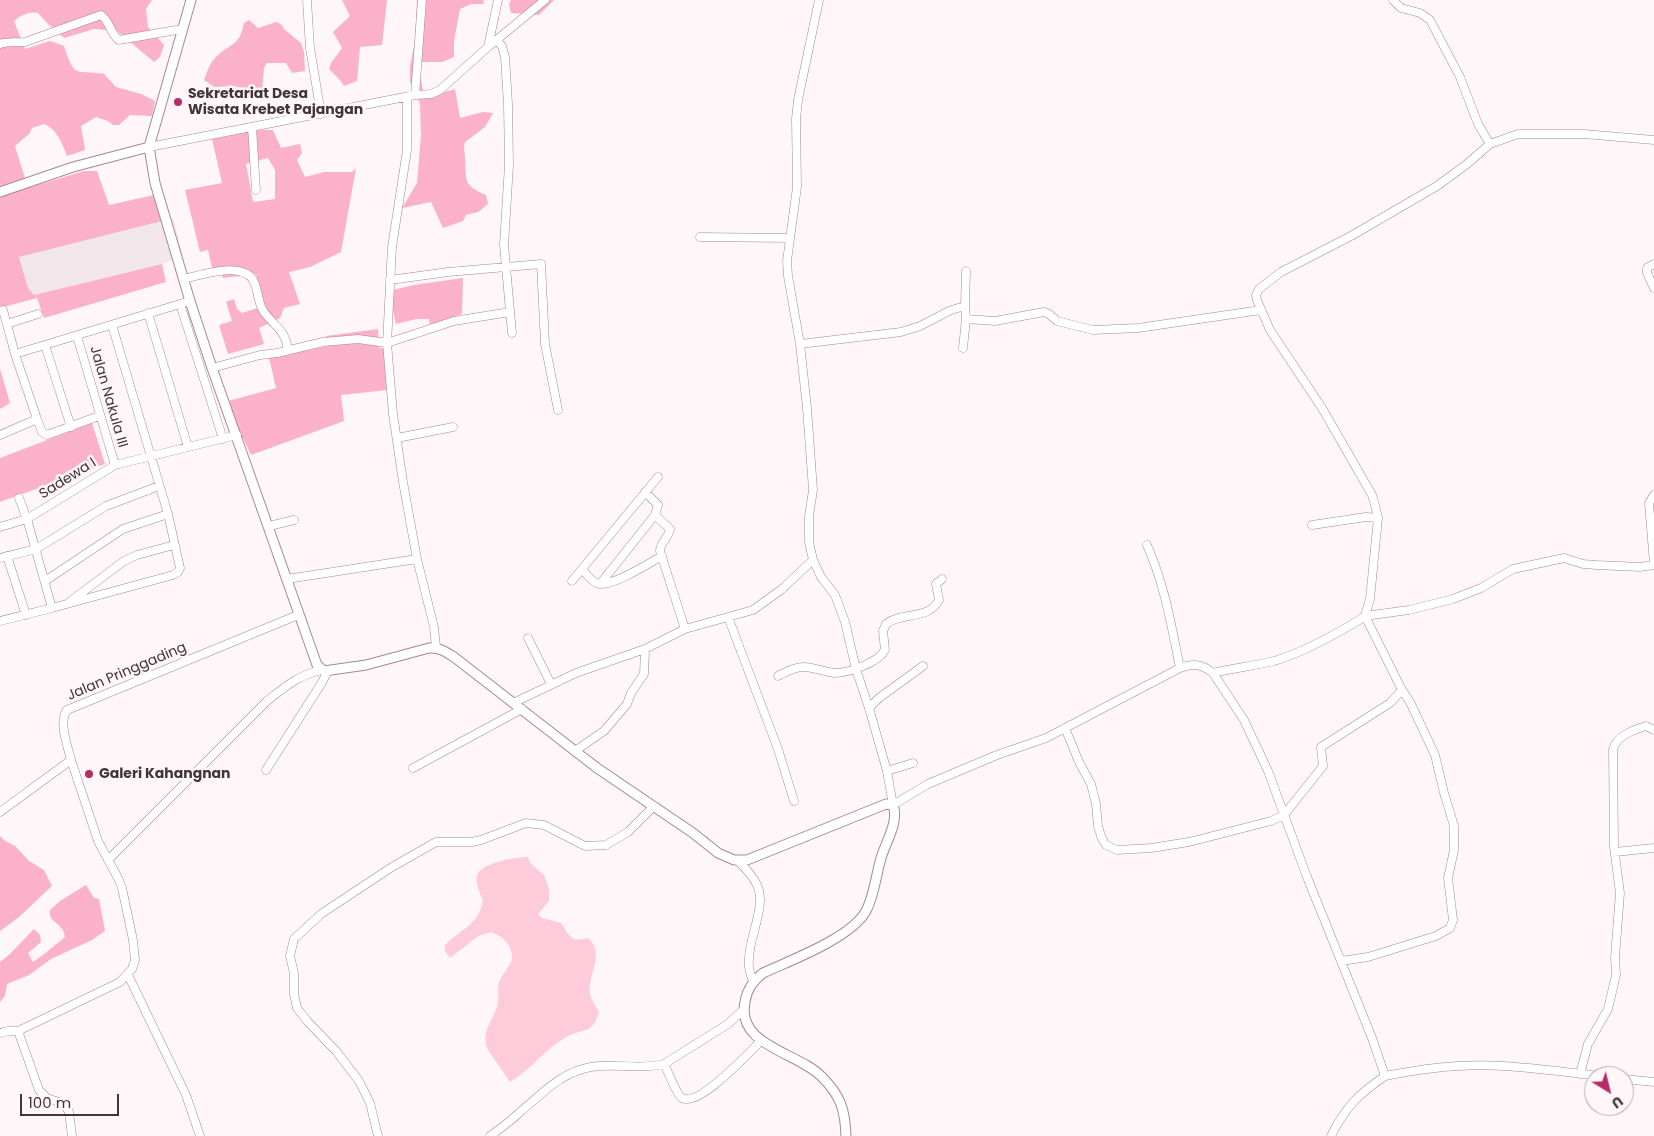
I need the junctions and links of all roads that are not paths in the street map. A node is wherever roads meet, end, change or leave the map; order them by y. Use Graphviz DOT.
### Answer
graph roads {
  1 [pos="191,0"];
  2 [pos="307,0"];
  3 [pos="422,0"];
  4 [pos="498,0"];
  5 [pos="545,0"];
  6 [pos="819,0"];
  7 [pos="1393,0"];
  8 [pos="182,29"];
  9 [pos="496,40"];
  10 [pos="0,44"];
  11 [pos="488,47"];
  12 [pos="411,96"];
  13 [pos="321,114"];
  14 [pos="252,127"];
  15 [pos="1654,140"];
  16 [pos="1490,144"];
  17 [pos="149,147"];
  18 [pos="256,190"];
  19 [pos="0,191"];
  20 [pos="700,237"];
  21 [pos="790,238"];
  22 [pos="1654,264"];
  23 [pos="505,266"];
  24 [pos="966,271"];
  25 [pos="184,279"];
  26 [pos="390,280"];
  27 [pos="1654,288"];
  28 [pos="190,301"];
  29 [pos="180,304"];
  30 [pos="965,306"];
  31 [pos="3,310"];
  32 [pos="1261,310"];
  33 [pos="510,312"];
  34 [pos="38,314"];
  35 [pos="148,314"];
  36 [pos="966,319"];
  37 [pos="7,324"];
  38 [pos="112,325"];
  39 [pos="512,333"];
  40 [pos="76,336"];
  41 [pos="387,342"];
  42 [pos="800,344"];
  43 [pos="45,345"];
  44 [pos="963,348"];
  45 [pos="288,350"];
  46 [pos="16,354"];
  47 [pos="212,368"];
  48 [pos="558,410"];
  49 [pos="229,412"];
  50 [pos="100,416"];
  51 [pos="216,416"];
  52 [pos="37,419"];
  53 [pos="71,427"];
  54 [pos="453,427"];
  55 [pos="0,435"];
  56 [pos="237,435"];
  57 [pos="397,438"];
  58 [pos="223,439"];
  59 [pos="188,447"];
  60 [pos="151,456"];
  61 [pos="115,465"];
  62 [pos="658,477"];
  63 [pos="159,486"];
  64 [pos="645,492"];
  65 [pos="1654,495"];
  66 [pos="19,498"];
  67 [pos="168,514"];
  68 [pos="655,515"];
  69 [pos="1378,518"];
  70 [pos="27,519"];
  71 [pos="294,520"];
  72 [pos="1312,525"];
  73 [pos="269,526"];
  74 [pos="0,527"];
  75 [pos="174,544"];
  76 [pos="1147,545"];
  77 [pos="36,549"];
  78 [pos="662,556"];
  79 [pos="4,557"];
  80 [pos="417,559"];
  81 [pos="813,560"];
  82 [pos="1654,564"];
  83 [pos="582,569"];
  84 [pos="287,579"];
  85 [pos="942,579"];
  86 [pos="45,581"];
  87 [pos="572,581"];
  88 [pos="600,584"];
  89 [pos="66,604"];
  90 [pos="52,608"];
  91 [pos="26,615"];
  92 [pos="298,615"];
  93 [pos="1365,616"];
  94 [pos="728,617"];
  95 [pos="0,621"];
  96 [pos="685,629"];
  97 [pos="528,638"];
  98 [pos="436,647"];
  99 [pos="645,649"];
  100 [pos="924,666"];
  101 [pos="1180,668"];
  102 [pos="856,669"];
  103 [pos="324,670"];
  104 [pos="1214,674"];
  105 [pos="778,676"];
  106 [pos="551,684"];
  107 [pos="1402,690"];
  108 [pos="513,703"];
  109 [pos="869,708"];
  110 [pos="522,709"];
  111 [pos="1065,728"];
  112 [pos="1654,730"];
  113 [pos="575,751"];
  114 [pos="71,760"];
  115 [pos="913,763"];
  116 [pos="413,768"];
  117 [pos="266,770"];
  118 [pos="888,771"];
  119 [pos="794,801"];
  120 [pos="892,805"];
  121 [pos="654,806"];
  122 [pos="0,812"];
  123 [pos="1284,815"];
  124 [pos="1654,848"];
  125 [pos="1615,852"];
  126 [pos="108,860"];
  127 [pos="739,862"];
  128 [pos="1341,961"];
  129 [pos="128,975"];
  130 [pos="753,981"];
  131 [pos="743,1010"];
  132 [pos="18,1031"];
  133 [pos="0,1033"];
  134 [pos="761,1041"];
  135 [pos="664,1064"];
  136 [pos="1580,1074"];
  137 [pos="1584,1074"];
  138 [pos="1385,1076"];
  139 [pos="1634,1080"];
  140 [pos="1654,1082"];
  141 [pos="72,1136"];
  142 [pos="200,1136"];
  143 [pos="378,1136"];
  144 [pos="490,1136"];
  145 [pos="846,1136"];
  146 [pos="1332,1136"];
  1 -- 8 [label="street"];
  2 -- 13 [label="street"];
  3 -- 12 [label="street"];
  4 -- 11 [label="street"];
  5 -- 9 [label="street"];
  6 -- 21 [label="street"];
  7 -- 16 [label="street"];
  8 -- 10 [label="street"];
  8 -- 17 [label="street"];
  9 -- 11 [label="street"];
  9 -- 23 [label="street"];
  11 -- 12 [label="street"];
  12 -- 13 [label="street"];
  12 -- 26 [label="street"];
  13 -- 14 [label="street"];
  14 -- 17 [label="street"];
  14 -- 18 [label="street"];
  15 -- 16 [label="street"];
  16 -- 32 [label="street"];
  17 -- 19 [label="street"];
  17 -- 25 [label="street"];
  20 -- 21 [label="street"];
  21 -- 42 [label="street"];
  22 -- 27 [label="street"];
  23 -- 26 [label="street"];
  23 -- 33 [label="street"];
  23 -- 48 [label="street"];
  24 -- 30 [label="street"];
  25 -- 28 [label="street"];
  25 -- 45 [label="street"];
  26 -- 41 [label="street"];
  28 -- 29 [label="street"];
  28 -- 47 [label="street"];
  29 -- 35 [label="street"];
  29 -- 51 [label="street"];
  30 -- 36 [label="street"];
  30 -- 42 [label="street"];
  31 -- 37 [label="street"];
  32 -- 36 [label="street"];
  32 -- 69 [label="street"];
  33 -- 39 [label="street"];
  33 -- 41 [label="street"];
  34 -- 37 [label="street"];
  35 -- 38 [label="street"];
  35 -- 59 [label="street"];
  36 -- 44 [label="street"];
  37 -- 46 [label="street"];
  38 -- 40 [label="street"];
  38 -- 60 [label="street"];
  40 -- 43 [label="street"];
  40 -- 50 [label="street, Jalan Nakula III"];
  41 -- 45 [label="street"];
  41 -- 57 [label="street"];
  42 -- 81 [label="street"];
  43 -- 46 [label="street"];
  43 -- 53 [label="street"];
  45 -- 47 [label="street"];
  46 -- 52 [label="street"];
  47 -- 49 [label="street"];
  49 -- 51 [label="street"];
  49 -- 56 [label="street"];
  50 -- 53 [label="street"];
  50 -- 61 [label="street, Jalan Nakula III"];
  51 -- 58 [label="street"];
  52 -- 53 [label="street"];
  52 -- 55 [label="street"];
  54 -- 57 [label="street"];
  56 -- 58 [label="street, Sadewa I"];
  56 -- 73 [label="street"];
  57 -- 80 [label="street"];
  58 -- 59 [label="street, Sadewa I"];
  59 -- 60 [label="street, Sadewa I"];
  60 -- 61 [label="street, Sadewa I"];
  60 -- 63 [label="street"];
  61 -- 70 [label="street, Sadewa I"];
  62 -- 64 [label="street"];
  63 -- 67 [label="street"];
  63 -- 77 [label="street"];
  64 -- 68 [label="street"];
  64 -- 83 [label="street"];
  65 -- 82 [label="street"];
  66 -- 70 [label="street"];
  67 -- 75 [label="street"];
  67 -- 86 [label="street"];
  68 -- 78 [label="street"];
  68 -- 88 [label="street"];
  69 -- 72 [label="street"];
  69 -- 93 [label="street"];
  70 -- 74 [label="street, Sadewa I"];
  70 -- 77 [label="street"];
  71 -- 73 [label="street"];
  73 -- 84 [label="street"];
  75 -- 89 [label="street"];
  75 -- 89 [label="street"];
  76 -- 101 [label="street"];
  77 -- 79 [label="street"];
  77 -- 86 [label="street"];
  78 -- 88 [label="street"];
  78 -- 96 [label="street"];
  79 -- 91 [label="street"];
  80 -- 84 [label="street"];
  80 -- 98 [label="street"];
  81 -- 94 [label="street"];
  81 -- 102 [label="street"];
  82 -- 93 [label="street"];
  83 -- 87 [label="street"];
  83 -- 88 [label="street"];
  84 -- 92 [label="street"];
  85 -- 102 [label="street"];
  86 -- 90 [label="street"];
  89 -- 90 [label="street"];
  90 -- 91 [label="street"];
  91 -- 95 [label="street"];
  92 -- 103 [label="street"];
  92 -- 114 [label="street, Jalan Pringgading"];
  93 -- 104 [label="street"];
  93 -- 107 [label="street"];
  94 -- 96 [label="street"];
  94 -- 119 [label="street"];
  96 -- 99 [label="street"];
  97 -- 106 [label="street"];
  98 -- 103 [label="street"];
  98 -- 108 [label="street"];
  99 -- 106 [label="street"];
  99 -- 113 [label="street"];
  100 -- 109 [label="street"];
  101 -- 104 [label="street"];
  101 -- 111 [label="street"];
  102 -- 105 [label="street"];
  102 -- 109 [label="street"];
  103 -- 117 [label="street"];
  103 -- 126 [label="street"];
  104 -- 123 [label="street"];
  106 -- 108 [label="street"];
  107 -- 123 [label="street"];
  107 -- 128 [label="street"];
  108 -- 110 [label="street"];
  109 -- 118 [label="street"];
  110 -- 113 [label="street"];
  110 -- 116 [label="street"];
  111 -- 120 [label="street"];
  111 -- 123 [label="street"];
  112 -- 125 [label="street"];
  113 -- 121 [label="street"];
  114 -- 122 [label="street"];
  114 -- 126 [label="street, Jalan Pringgading"];
  115 -- 118 [label="street"];
  118 -- 120 [label="street"];
  120 -- 127 [label="street"];
  120 -- 130 [label="street"];
  121 -- 127 [label="street"];
  121 -- 143 [label="street"];
  123 -- 128 [label="street"];
  124 -- 125 [label="street"];
  125 -- 136 [label="street"];
  126 -- 129 [label="street, Jalan Pringgading"];
  127 -- 130 [label="street"];
  128 -- 138 [label="street"];
  129 -- 132 [label="street"];
  129 -- 142 [label="street"];
  130 -- 131 [label="street"];
  131 -- 134 [label="street"];
  131 -- 135 [label="street"];
  132 -- 133 [label="street"];
  132 -- 141 [label="street"];
  134 -- 135 [label="street"];
  134 -- 145 [label="street"];
  135 -- 144 [label="street"];
  136 -- 137 [label="street"];
  136 -- 138 [label="street"];
  138 -- 146 [label="street"];
  139 -- 140 [label="street"];
}
